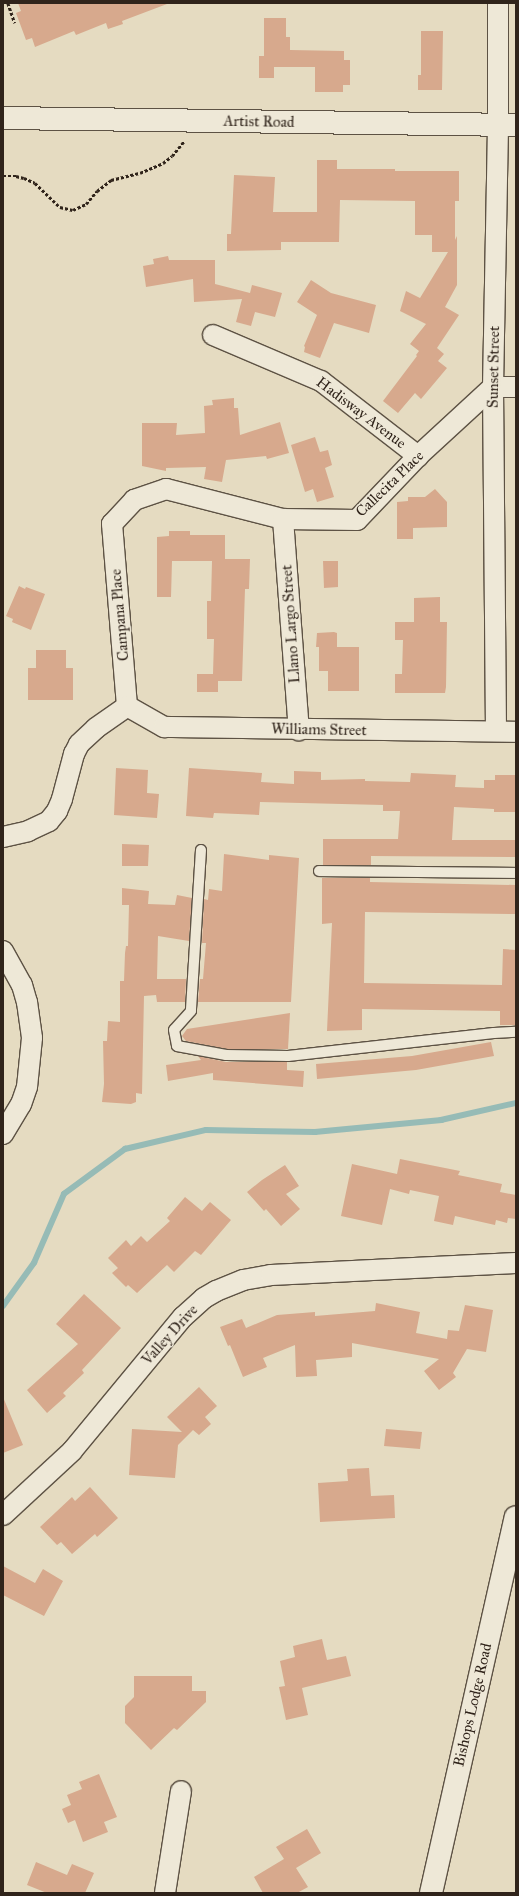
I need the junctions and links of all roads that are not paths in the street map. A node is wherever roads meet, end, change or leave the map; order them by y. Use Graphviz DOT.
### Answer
graph roads {
  1 [pos="498,3"];
  2 [pos="3,118"];
  3 [pos="507,125"];
  4 [pos="213,335"];
  5 [pos="493,387"];
  6 [pos="516,387"];
  7 [pos="418,456"];
  8 [pos="283,519"];
  9 [pos="112,524"];
  10 [pos="127,706"];
  11 [pos="299,730"];
  12 [pos="496,731"];
  13 [pos="516,732"];
  14 [pos="3,838"];
  15 [pos="202,850"];
  16 [pos="318,871"];
  17 [pos="516,873"];
  18 [pos="3,951"];
  19 [pos="516,1032"];
  20 [pos="3,1134"];
  21 [pos="516,1263"];
  22 [pos="3,1516"];
  23 [pos="516,1517"];
  24 [pos="181,1790"];
  25 [pos="165,1893"];
  26 [pos="431,1893"];
  1 -- 3 [label="street, Sunset Street"];
  2 -- 3 [label="main road, Artist Road"];
  3 -- 5 [label="street, Sunset Street"];
  4 -- 7 [label="street, Hadisway Avenue"];
  5 -- 6 [label="street"];
  5 -- 7 [label="street, Callecita Place"];
  5 -- 12 [label="street, Sunset Street"];
  7 -- 8 [label="street, Callecita Place"];
  8 -- 9 [label="street, Callecita Place"];
  8 -- 11 [label="street, Llano Largo Street"];
  9 -- 10 [label="street, Campana Place"];
  10 -- 11 [label="street, Williams Street"];
  10 -- 14 [label="street"];
  11 -- 12 [label="street, Williams Street"];
  12 -- 13 [label="street, Williams Street"];
  15 -- 19 [label="lane"];
  16 -- 17 [label="lane"];
  18 -- 20 [label="street"];
  21 -- 22 [label="street, Valley Drive"];
  23 -- 26 [label="main road, Bishops Lodge Road"];
  24 -- 25 [label="street"];
}
